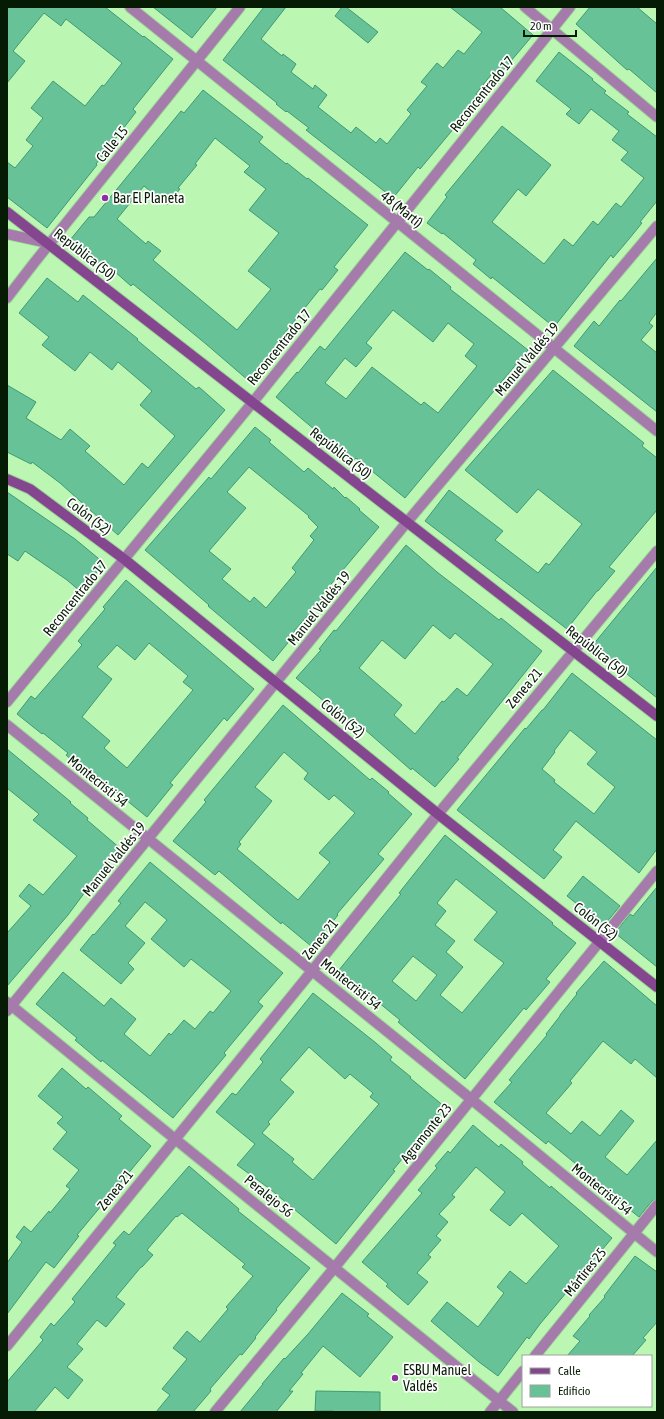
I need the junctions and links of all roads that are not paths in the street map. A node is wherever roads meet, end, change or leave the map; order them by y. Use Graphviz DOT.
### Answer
graph roads {
  1 [pos="130,7"];
  2 [pos="240,7"];
  3 [pos="525,7"];
  4 [pos="570,7"];
  5 [pos="552,29"];
  6 [pos="197,60"];
  7 [pos="657,117"];
  8 [pos="7,212"];
  9 [pos="397,223"];
  10 [pos="657,226"];
  11 [pos="7,234"];
  12 [pos="49,244"];
  13 [pos="7,298"];
  14 [pos="554,348"];
  15 [pos="253,402"];
  16 [pos="657,432"];
  17 [pos="7,478"];
  18 [pos="407,522"];
  19 [pos="657,551"];
  20 [pos="124,559"];
  21 [pos="573,651"];
  22 [pos="276,683"];
  23 [pos="7,702"];
  24 [pos="657,716"];
  25 [pos="7,724"];
  26 [pos="438,814"];
  27 [pos="148,839"];
  28 [pos="657,871"];
  29 [pos="600,942"];
  30 [pos="312,971"];
  31 [pos="657,987"];
  32 [pos="8,1006"];
  33 [pos="471,1099"];
  34 [pos="175,1139"];
  35 [pos="657,1205"];
  36 [pos="634,1234"];
  37 [pos="657,1252"];
  38 [pos="335,1267"];
  39 [pos="7,1346"];
  40 [pos="536,1355"];
  41 [pos="522,1372"];
  42 [pos="499,1401"];
  43 [pos="215,1412"];
  44 [pos="490,1412"];
  45 [pos="513,1412"];
  1 -- 6 [label="street, 48 (Martí)"];
  2 -- 6 [label="street, Calle 15"];
  3 -- 5 [label="street"];
  4 -- 5 [label="street, Reconcentrado 17"];
  5 -- 7 [label="street"];
  5 -- 9 [label="street, Reconcentrado 17"];
  6 -- 9 [label="street, 48 (Martí)"];
  6 -- 12 [label="street, Calle 15"];
  8 -- 12 [label="main road, República (50)"];
  9 -- 14 [label="street, 48 (Martí)"];
  9 -- 15 [label="street, Reconcentrado 17"];
  10 -- 14 [label="street, Manuel Valdés 19"];
  11 -- 12 [label="street"];
  12 -- 13 [label="street, Calle 15"];
  12 -- 15 [label="main road, República (50)"];
  14 -- 16 [label="street, 48 (Martí)"];
  14 -- 18 [label="street, Manuel Valdés 19"];
  15 -- 18 [label="main road, República (50)"];
  15 -- 20 [label="street, Reconcentrado 17"];
  17 -- 20 [label="main road, Colón (52)"];
  18 -- 21 [label="main road, República (50)"];
  18 -- 22 [label="street, Manuel Valdés 19"];
  19 -- 21 [label="street, Zenea 21"];
  20 -- 22 [label="main road, Colón (52)"];
  20 -- 23 [label="street, Reconcentrado 17"];
  21 -- 24 [label="main road, República (50)"];
  21 -- 26 [label="street, Zenea 21"];
  22 -- 26 [label="main road, Colón (52)"];
  22 -- 27 [label="street, Manuel Valdés 19"];
  25 -- 27 [label="street, Montecristi 54"];
  26 -- 29 [label="main road, Colón (52)"];
  26 -- 30 [label="street, Zenea 21"];
  27 -- 30 [label="street, Montecristi 54"];
  27 -- 32 [label="street, Manuel Valdés 19"];
  28 -- 29 [label="street, Agramonte 23"];
  29 -- 31 [label="main road, Colón (52)"];
  29 -- 33 [label="street, Agramonte 23"];
  30 -- 33 [label="street, Montecristi 54"];
  30 -- 34 [label="street, Zenea 21"];
  32 -- 34 [label="street, Peralejo 56"];
  33 -- 36 [label="street, Montecristi 54"];
  33 -- 38 [label="street, Agramonte 23"];
  34 -- 38 [label="street, Peralejo 56"];
  34 -- 39 [label="street, Zenea 21"];
  35 -- 36 [label="street, Mártires 25"];
  36 -- 37 [label="street, Montecristi 54"];
  36 -- 40 [label="street, Mártires 25"];
  38 -- 42 [label="street, Peralejo 56"];
  38 -- 43 [label="street, Agramonte 23"];
  41 -- 42 [label="street"];
  42 -- 44 [label="street"];
  42 -- 45 [label="street, Peralejo 56"];
}
